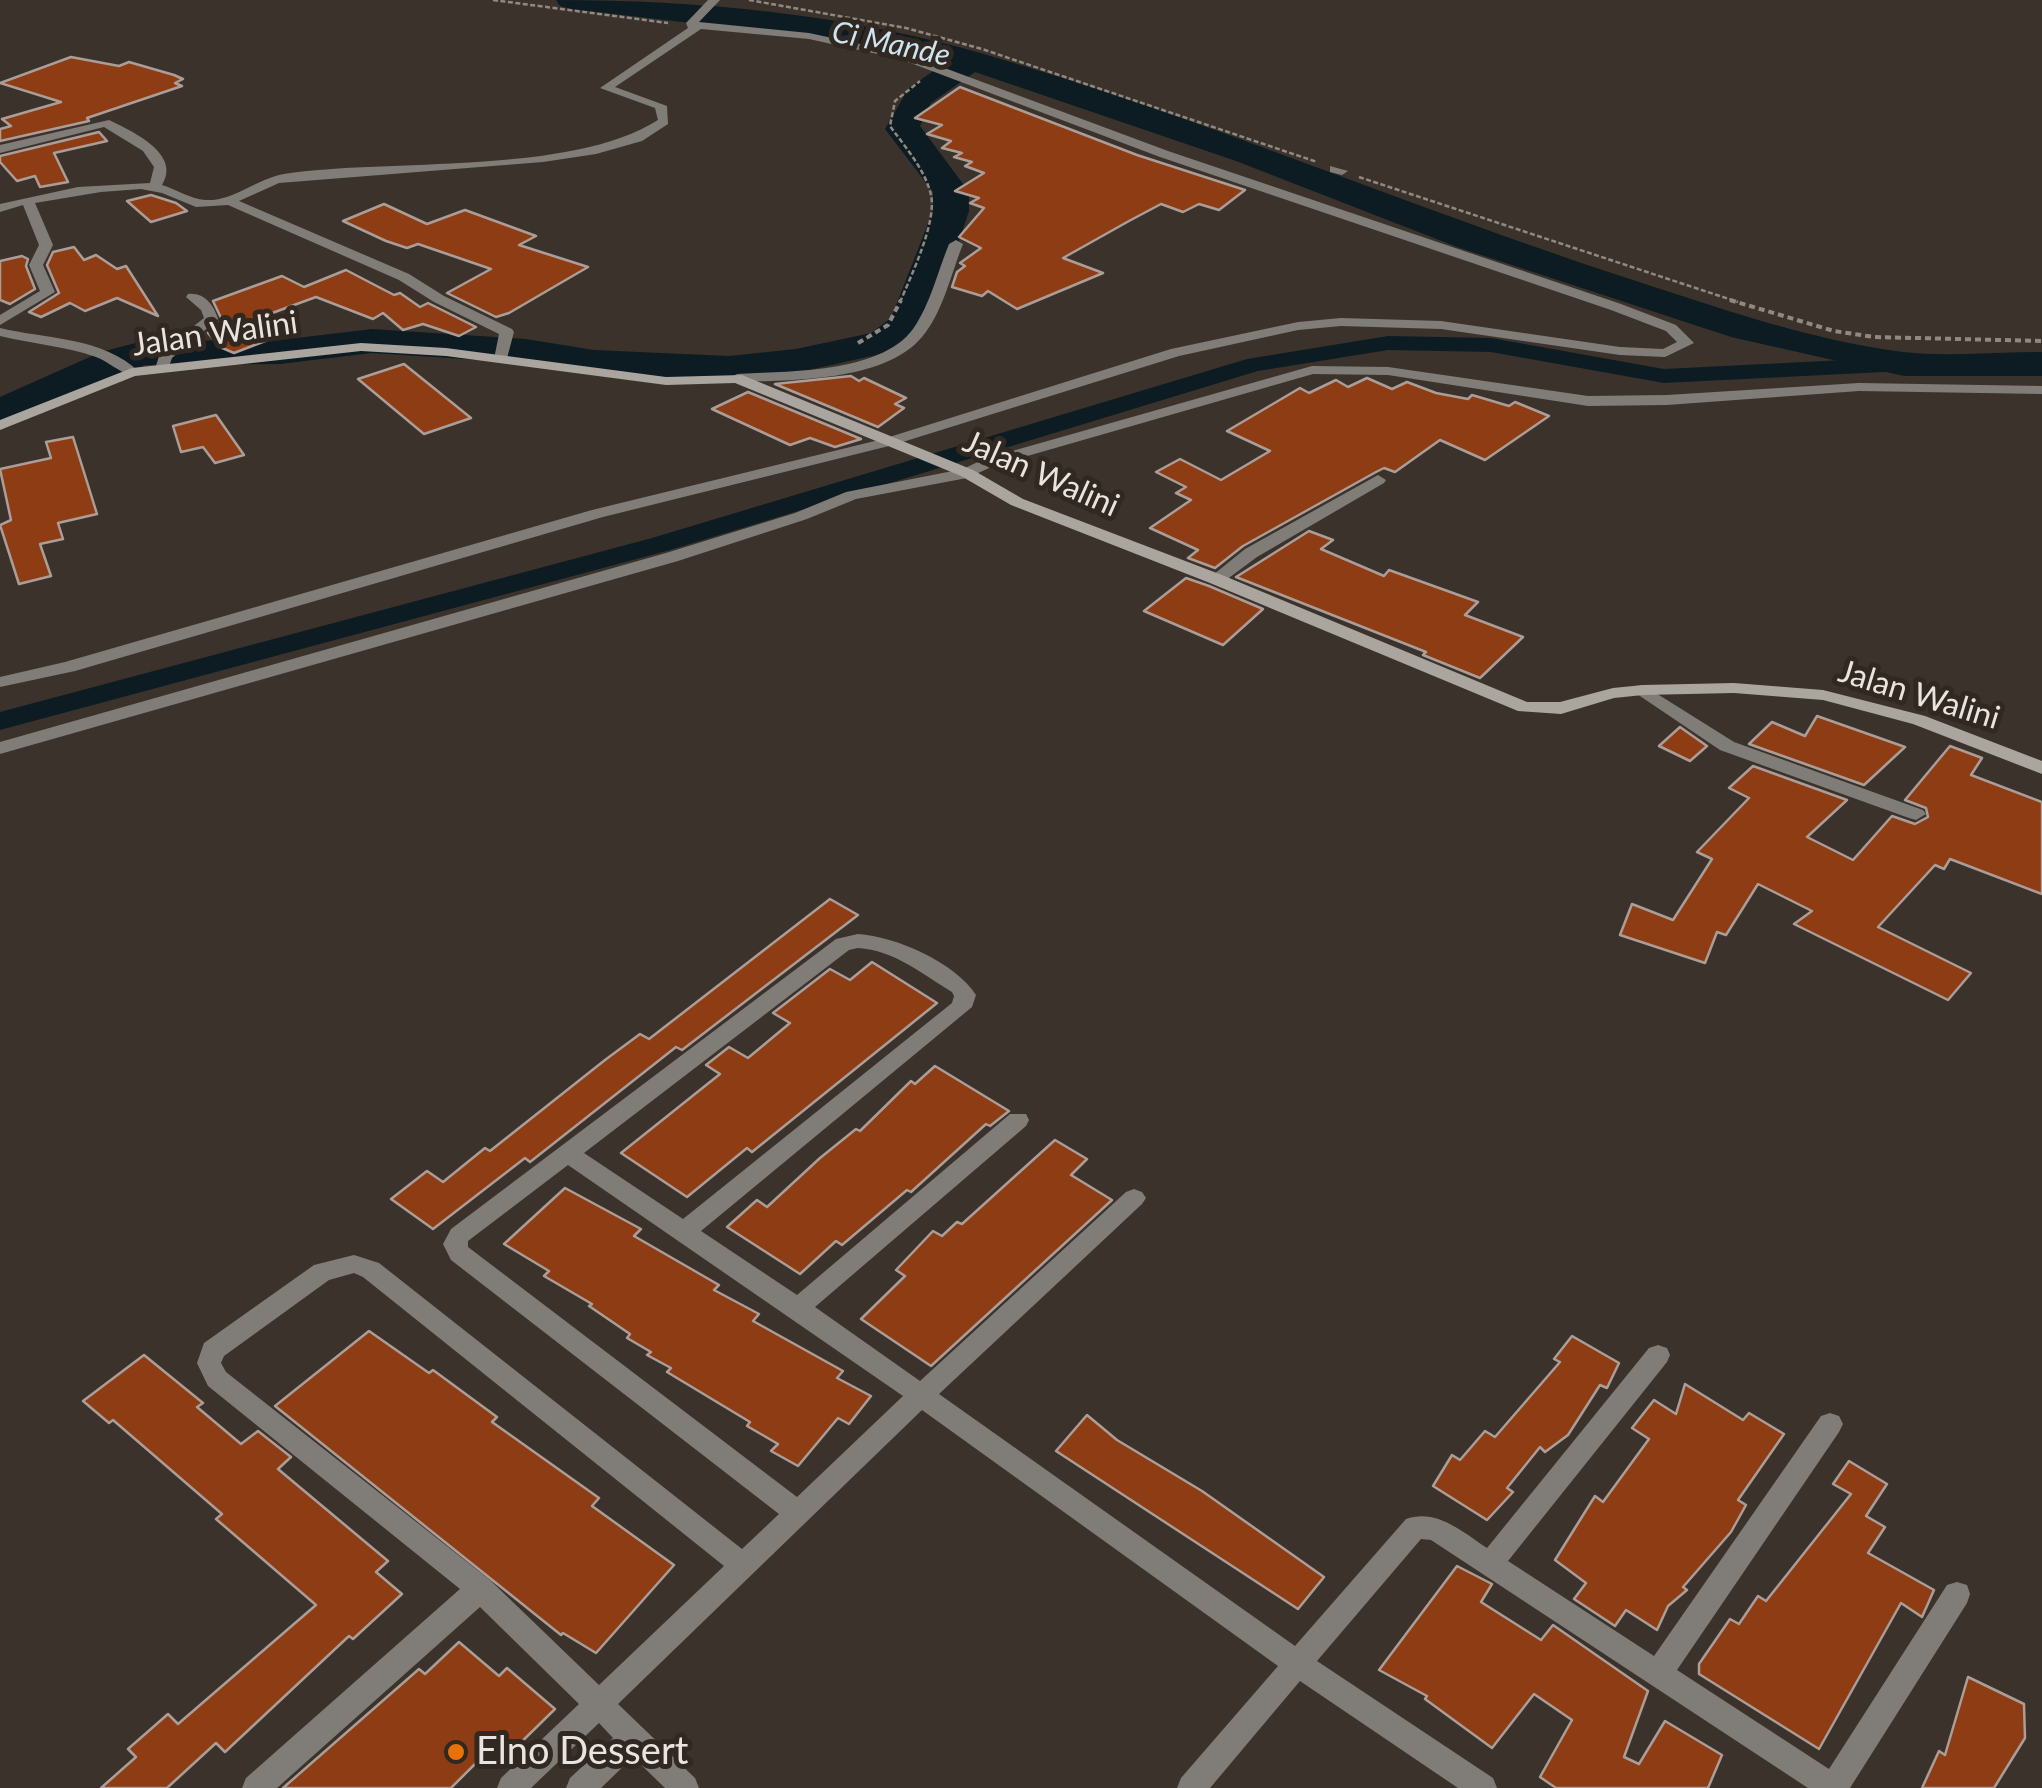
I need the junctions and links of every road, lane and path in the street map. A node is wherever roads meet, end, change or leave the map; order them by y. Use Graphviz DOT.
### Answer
graph roads {
  1 [pos="493,0"];
  2 [pos="714,0"];
  3 [pos="749,0"];
  4 [pos="693,24"];
  5 [pos="947,71"];
  6 [pos="0,149"];
  7 [pos="154,187"];
  8 [pos="229,201"];
  9 [pos="28,202"];
  10 [pos="1,205"];
  11 [pos="956,244"];
  12 [pos="194,297"];
  13 [pos="0,321"];
  14 [pos="0,332"];
  15 [pos="2042,341"];
  16 [pos="843,348"];
  17 [pos="503,351"];
  18 [pos="167,357"];
  19 [pos="122,365"];
  20 [pos="737,378"];
  21 [pos="2042,390"];
  22 [pos="0,426"];
  23 [pos="894,444"];
  24 [pos="964,472"];
  25 [pos="1378,480"];
  26 [pos="1216,579"];
  27 [pos="0,682"];
  28 [pos="1644,690"];
  29 [pos="0,748"];
  30 [pos="2042,768"];
  31 [pos="1916,814"];
  32 [pos="1018,1120"];
  33 [pos="566,1152"];
  34 [pos="1134,1198"];
  35 [pos="686,1230"];
  36 [pos="798,1308"];
  37 [pos="1658,1354"];
  38 [pos="919,1397"];
  39 [pos="1830,1424"];
  40 [pos="799,1514"];
  41 [pos="1490,1564"];
  42 [pos="744,1566"];
  43 [pos="480,1589"];
  44 [pos="1957,1594"];
  45 [pos="1298,1663"];
  46 [pos="1658,1674"];
  47 [pos="599,1704"];
  48 [pos="634,1737"];
  49 [pos="256,1788"];
  50 [pos="511,1788"];
  51 [pos="580,1788"];
  52 [pos="685,1788"];
  53 [pos="1191,1788"];
  54 [pos="1483,1788"];
  55 [pos="1834,1788"];
  1 -- 4 [label="path"];
  2 -- 4 [label="street"];
  3 -- 15 [label="path"];
  4 -- 5 [label="street"];
  4 -- 8 [label="street"];
  5 -- 16 [label="path"];
  5 -- 23 [label="street"];
  6 -- 7 [label="street"];
  7 -- 8 [label="street"];
  7 -- 9 [label="street"];
  8 -- 17 [label="street"];
  9 -- 10 [label="street"];
  9 -- 13 [label="street"];
  11 -- 20 [label="street"];
  12 -- 18 [label="street"];
  14 -- 19 [label="street"];
  17 -- 18 [label="street, Jalan Walini"];
  17 -- 20 [label="street, Jalan Walini"];
  18 -- 19 [label="street, Jalan Walini"];
  19 -- 22 [label="street, Jalan Walini"];
  20 -- 23 [label="street, Jalan Walini"];
  21 -- 24 [label="street"];
  23 -- 24 [label="street, Jalan Walini"];
  23 -- 27 [label="street"];
  24 -- 26 [label="street, Jalan Walini"];
  24 -- 29 [label="street"];
  25 -- 26 [label="street"];
  26 -- 28 [label="street, Jalan Walini"];
  28 -- 30 [label="street, Jalan Walini"];
  28 -- 31 [label="street"];
  32 -- 36 [label="street"];
  33 -- 35 [label="street"];
  33 -- 35 [label="street"];
  33 -- 40 [label="street"];
  34 -- 38 [label="street"];
  35 -- 36 [label="street"];
  36 -- 38 [label="street"];
  37 -- 41 [label="street"];
  38 -- 40 [label="street"];
  38 -- 45 [label="street"];
  39 -- 46 [label="street"];
  40 -- 42 [label="street"];
  41 -- 45 [label="street"];
  41 -- 46 [label="street"];
  42 -- 43 [label="street"];
  42 -- 47 [label="street"];
  43 -- 47 [label="street"];
  43 -- 49 [label="street"];
  44 -- 55 [label="street"];
  45 -- 53 [label="street"];
  45 -- 54 [label="street"];
  46 -- 55 [label="street"];
  47 -- 48 [label="street"];
  47 -- 50 [label="street"];
  48 -- 51 [label="street"];
  48 -- 52 [label="street"];
}
